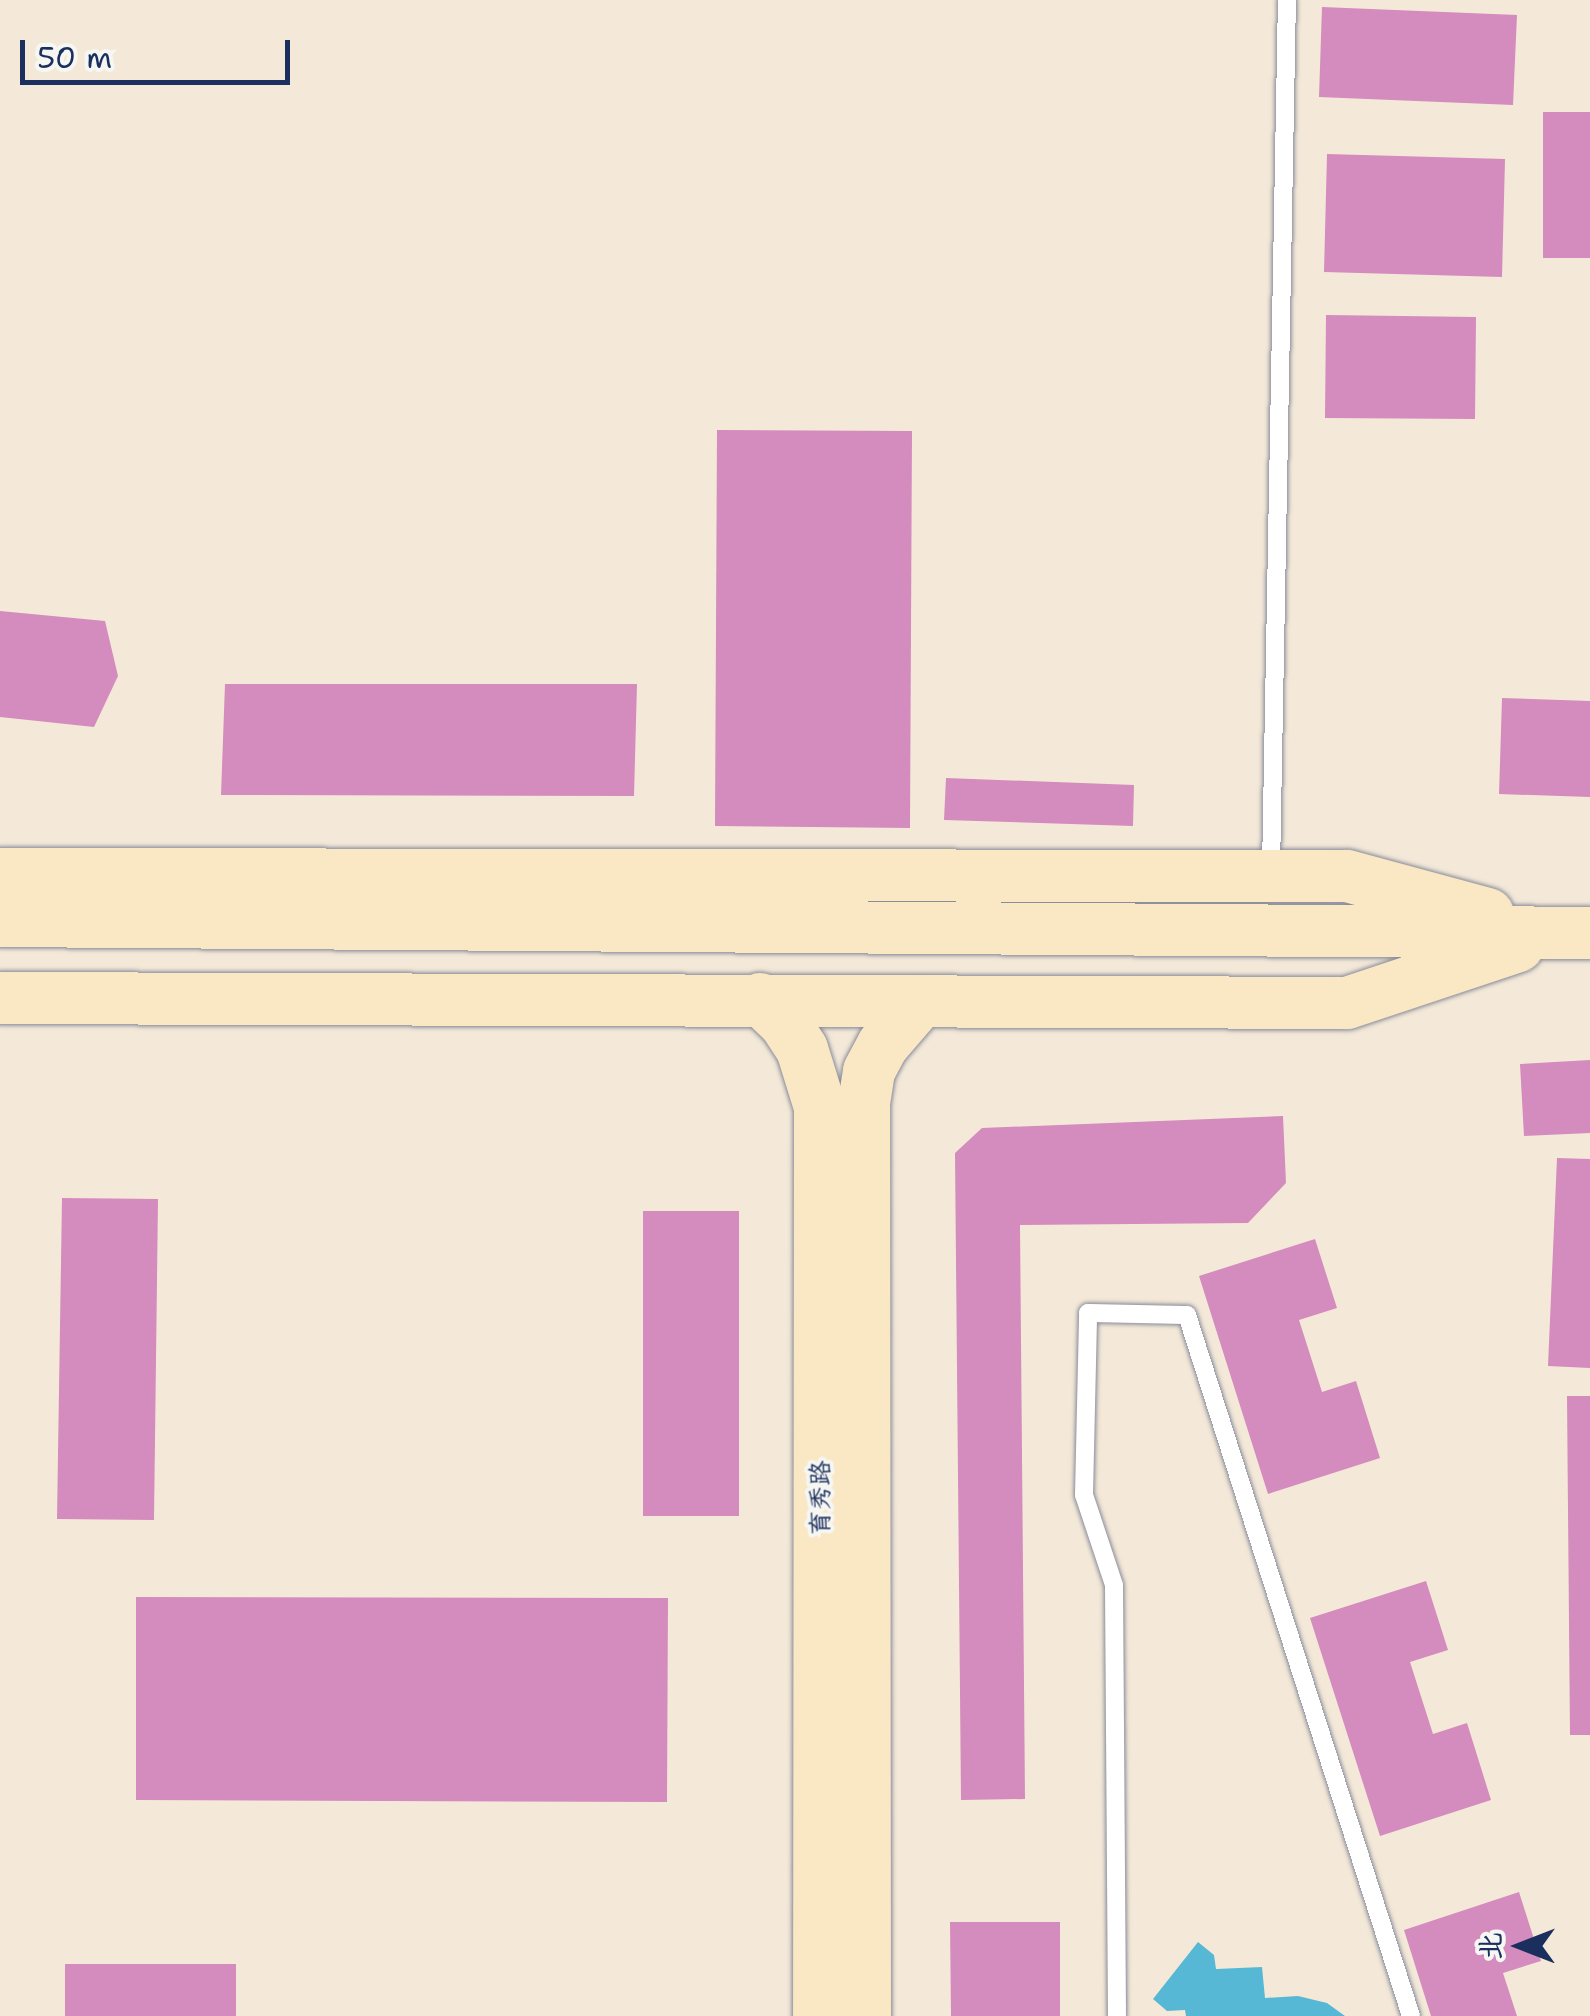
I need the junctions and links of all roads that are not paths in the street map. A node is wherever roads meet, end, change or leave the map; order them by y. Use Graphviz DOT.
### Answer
graph roads {
  1 [pos="1287,0"];
  2 [pos="0,874"];
  3 [pos="1271,876"];
  4 [pos="0,921"];
  5 [pos="1574,933"];
  6 [pos="0,998"];
  7 [pos="760,999"];
  8 [pos="921,1001"];
  9 [pos="819,2016"];
  10 [pos="865,2016"];
  11 [pos="1118,2016"];
  12 [pos="1411,2016"];
  1 -- 3 [label="lane"];
  2 -- 3 [label="street"];
  3 -- 5 [label="street"];
  4 -- 5 [label="street"];
  5 -- 8 [label="street"];
  6 -- 7 [label="street"];
  7 -- 8 [label="street"];
  7 -- 9 [label="street, 育秀路"];
  8 -- 10 [label="street, 育秀路"];
  11 -- 12 [label="lane"];
}
